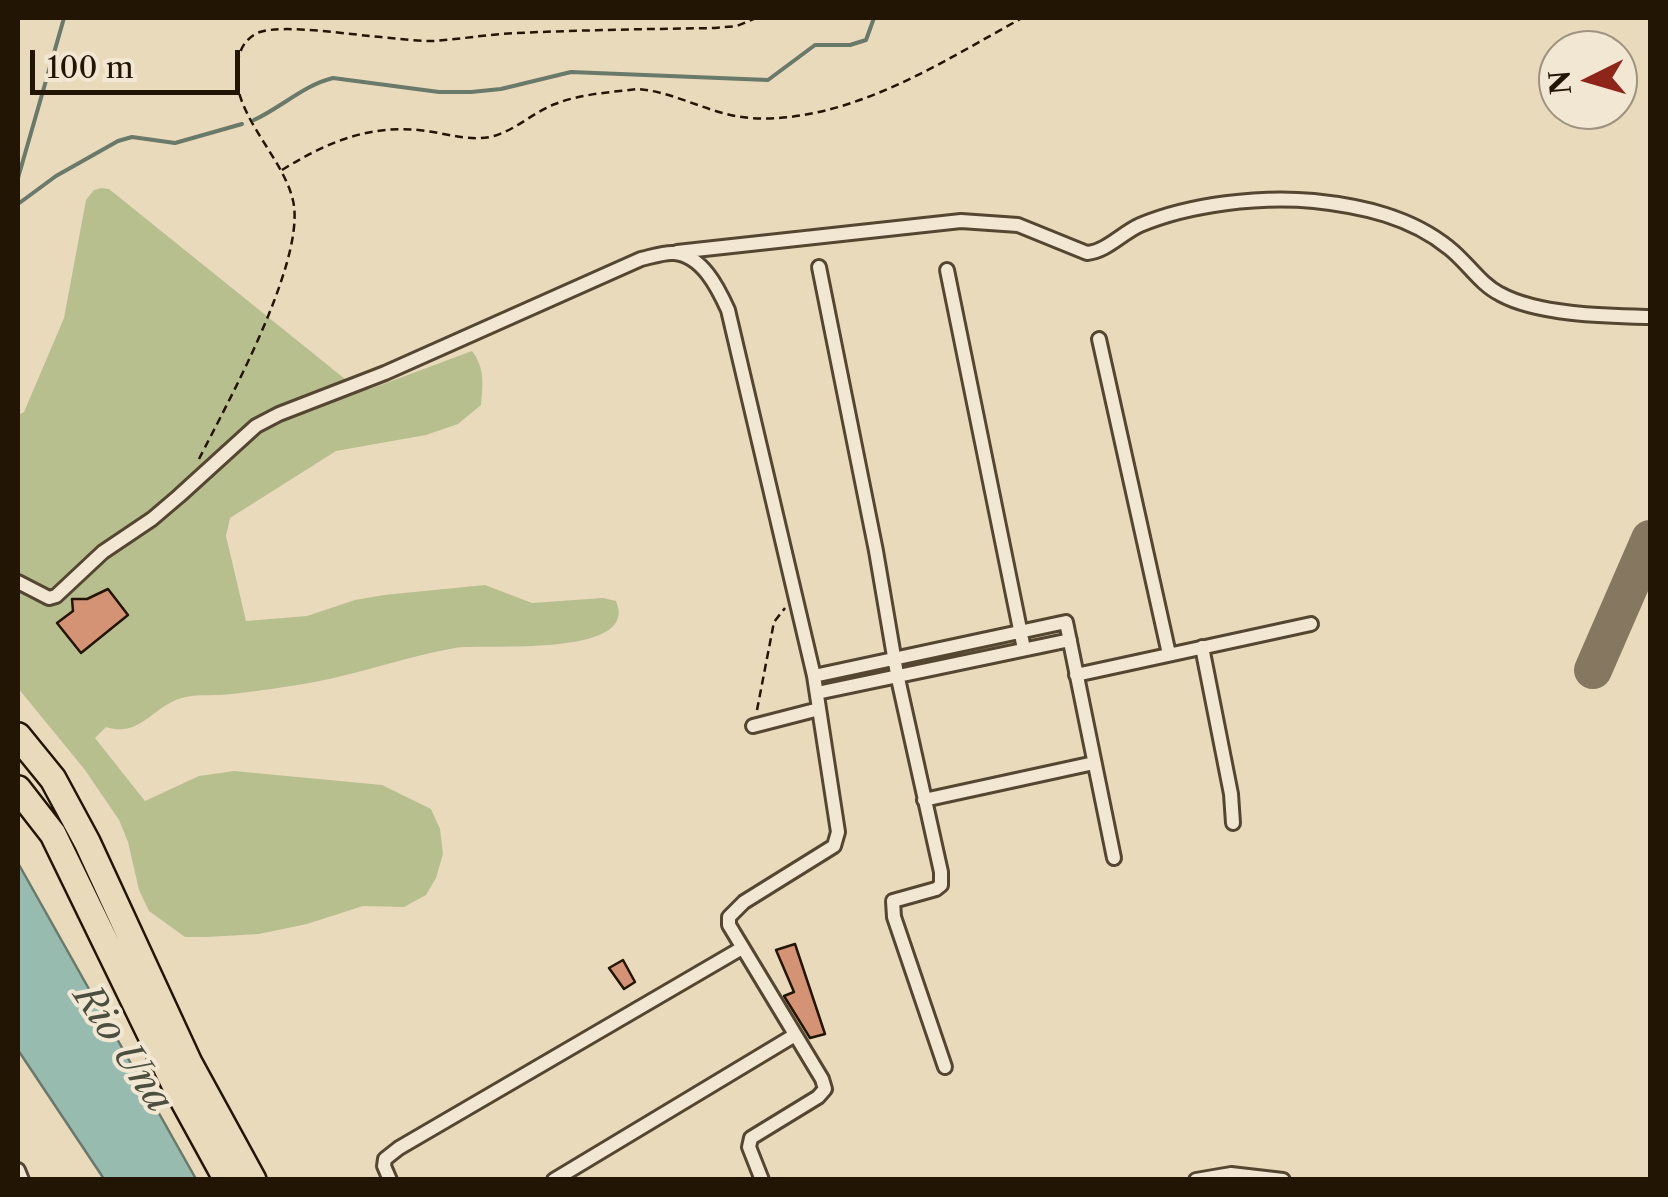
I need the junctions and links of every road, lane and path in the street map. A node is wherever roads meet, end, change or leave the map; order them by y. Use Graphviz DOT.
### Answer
graph roads {
  1 [pos="756,18"];
  2 [pos="1022,18"];
  3 [pos="281,171"];
  4 [pos="673,253"];
  5 [pos="819,266"];
  6 [pos="946,270"];
  7 [pos="1650,317"];
  8 [pos="1099,339"];
  9 [pos="197,462"];
  10 [pos="18,582"];
  11 [pos="795,600"];
  12 [pos="1312,624"];
  13 [pos="1020,632"];
  14 [pos="1070,640"];
  15 [pos="1202,647"];
  16 [pos="1024,649"];
  17 [pos="1169,654"];
  18 [pos="895,658"];
  19 [pos="897,674"];
  20 [pos="1076,675"];
  21 [pos="814,676"];
  22 [pos="818,693"];
  23 [pos="819,709"];
  24 [pos="753,726"];
  25 [pos="18,736"];
  26 [pos="1094,762"];
  27 [pos="18,789"];
  28 [pos="924,800"];
  29 [pos="1232,823"];
  30 [pos="1114,858"];
  31 [pos="742,948"];
  32 [pos="794,1034"];
  33 [pos="945,1067"];
  34 [pos="18,1170"];
  35 [pos="22,1180"];
  36 [pos="226,1180"];
  37 [pos="252,1180"];
  38 [pos="390,1180"];
  39 [pos="554,1180"];
  40 [pos="762,1180"];
  41 [pos="1196,1180"];
  42 [pos="1283,1180"];
  1 -- 3 [label="path"];
  2 -- 3 [label="path"];
  3 -- 9 [label="path"];
  4 -- 7 [label="street"];
  4 -- 10 [label="street"];
  4 -- 11 [label="street"];
  5 -- 18 [label="street"];
  6 -- 13 [label="street"];
  8 -- 17 [label="street"];
  11 -- 21 [label="street"];
  11 -- 24 [label="path"];
  12 -- 15 [label="street"];
  13 -- 14 [label="street"];
  13 -- 16 [label="street"];
  13 -- 18 [label="street"];
  14 -- 16 [label="street"];
  14 -- 20 [label="street"];
  15 -- 17 [label="street"];
  15 -- 29 [label="street"];
  16 -- 19 [label="street"];
  17 -- 20 [label="street"];
  18 -- 19 [label="street"];
  18 -- 21 [label="street"];
  19 -- 22 [label="street"];
  19 -- 28 [label="street"];
  20 -- 26 [label="street"];
  21 -- 22 [label="street"];
  22 -- 23 [label="street"];
  23 -- 24 [label="street"];
  23 -- 31 [label="street"];
  25 -- 37 [label="highway"];
  26 -- 28 [label="street"];
  26 -- 30 [label="street"];
  27 -- 36 [label="highway"];
  28 -- 33 [label="street"];
  31 -- 32 [label="street"];
  31 -- 38 [label="street"];
  32 -- 39 [label="street"];
  32 -- 40 [label="street"];
  34 -- 35 [label="street"];
  41 -- 42 [label="street"];
}
